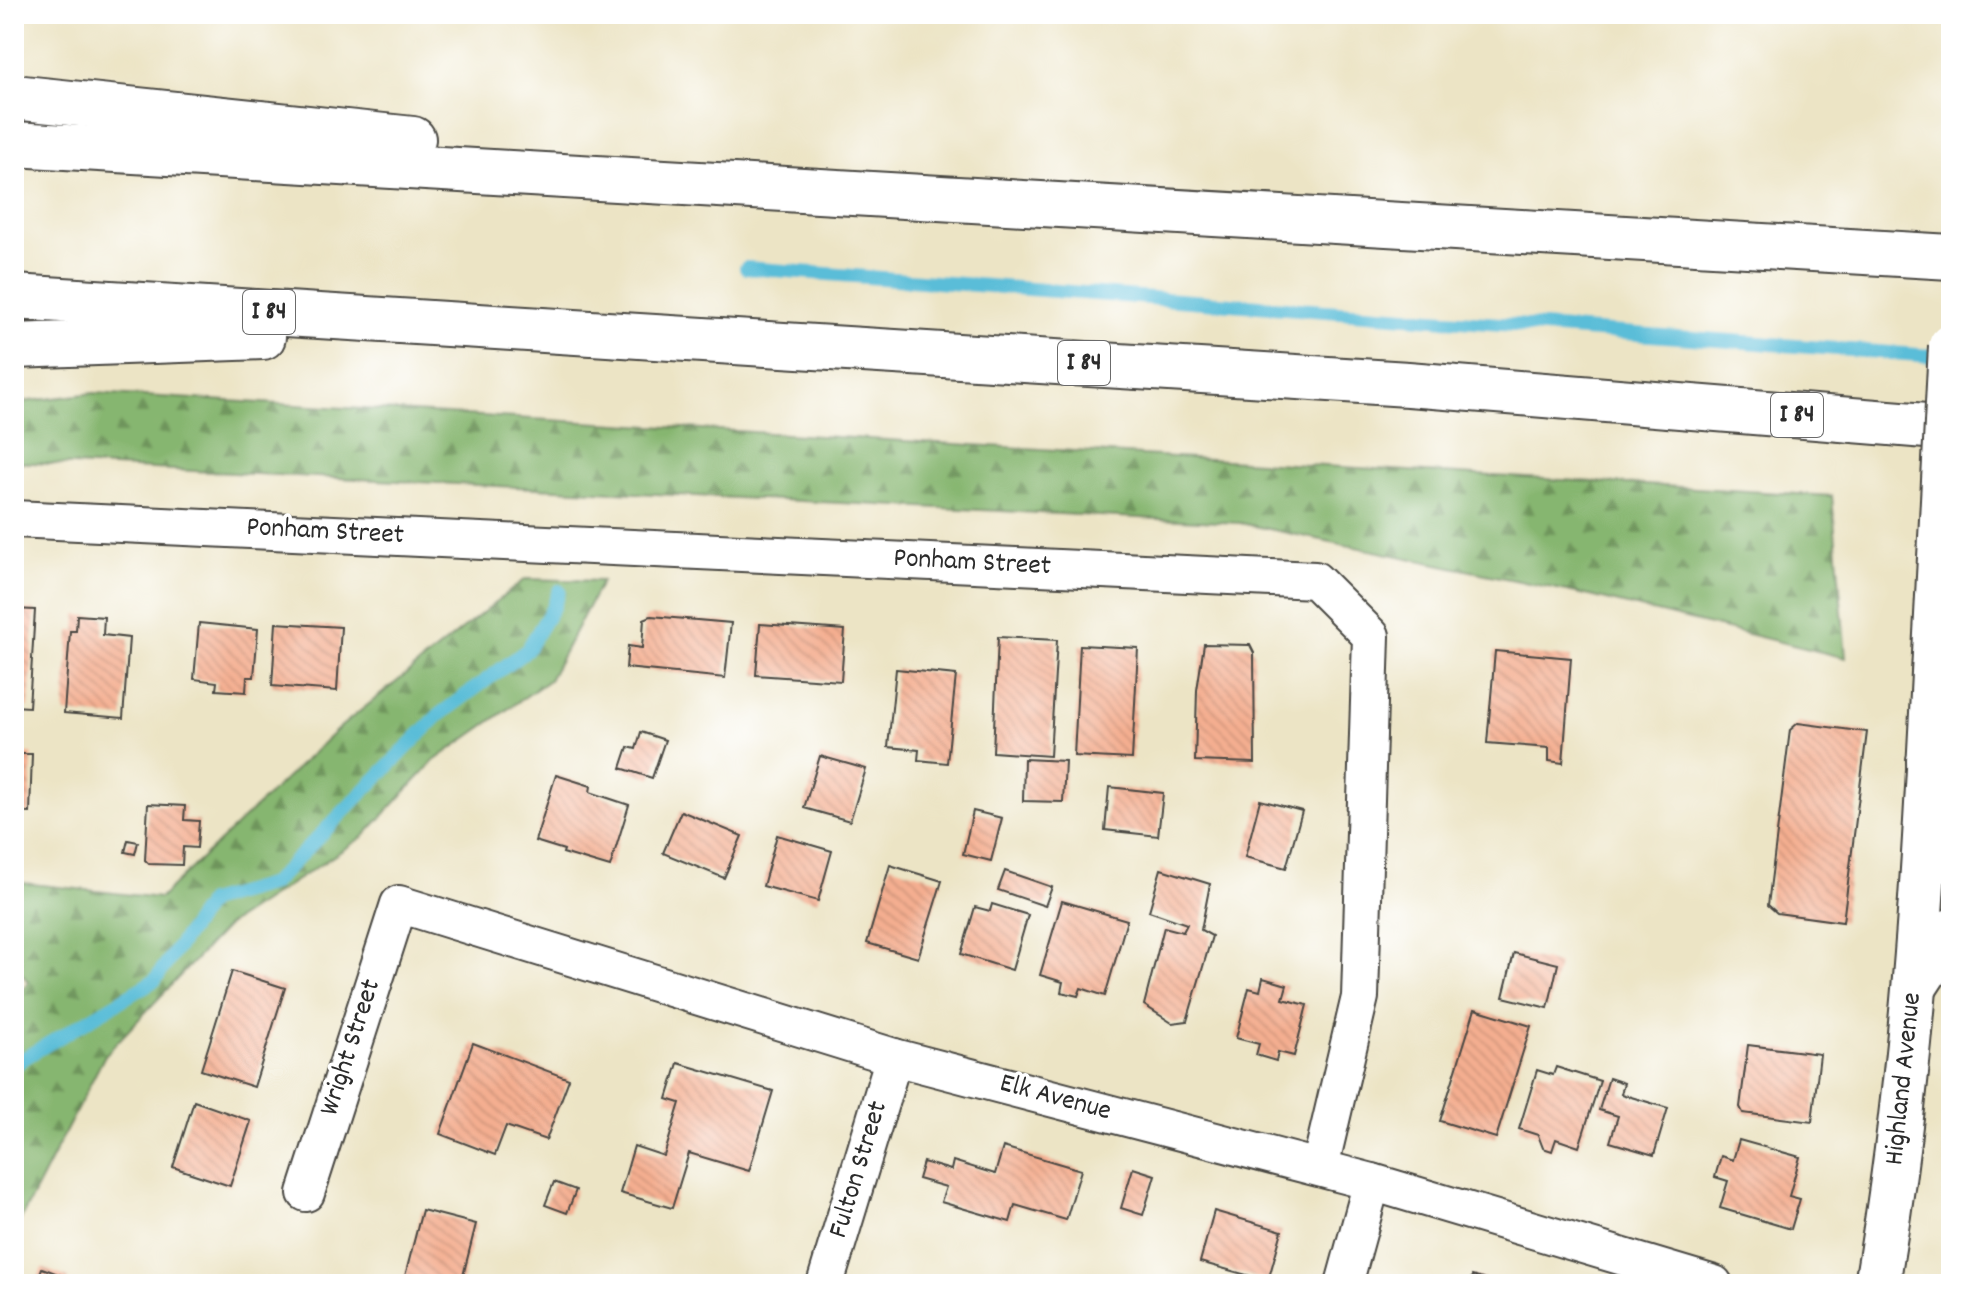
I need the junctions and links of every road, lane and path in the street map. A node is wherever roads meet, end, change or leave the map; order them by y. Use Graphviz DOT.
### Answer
graph roads {
  1 [pos="14,97"];
  2 [pos="14,144"];
  3 [pos="1000,202"];
  4 [pos="1707,243"];
  5 [pos="1951,244"];
  6 [pos="1951,257"];
  7 [pos="14,297"];
  8 [pos="525,328"];
  9 [pos="14,346"];
  10 [pos="1951,346"];
  11 [pos="1643,402"];
  12 [pos="1951,428"];
  13 [pos="1951,459"];
  14 [pos="14,519"];
  15 [pos="1940,763"];
  16 [pos="399,904"];
  17 [pos="1951,931"];
  18 [pos="1915,986"];
  19 [pos="894,1057"];
  20 [pos="1320,1167"];
  21 [pos="1372,1182"];
  22 [pos="306,1193"];
  23 [pos="825,1284"];
  24 [pos="1344,1284"];
  25 [pos="1714,1284"];
  26 [pos="1877,1284"];
  1 -- 3 [label="main road"];
  2 -- 3 [label="main road"];
  3 -- 4 [label="main road"];
  4 -- 5 [label="main road"];
  4 -- 6 [label="main road"];
  7 -- 8 [label="main road, I 84"];
  8 -- 9 [label="main road"];
  8 -- 11 [label="main road, I 84"];
  10 -- 15 [label="main road, Highland Avenue, bridge"];
  11 -- 12 [label="main road, I 84"];
  11 -- 13 [label="main road"];
  14 -- 20 [label="street, Ponham Street"];
  15 -- 18 [label="main road, Highland Avenue"];
  16 -- 19 [label="street, Elk Avenue"];
  16 -- 22 [label="street, Wright Street"];
  17 -- 18 [label="main road"];
  18 -- 26 [label="main road, Highland Avenue"];
  19 -- 20 [label="street, Elk Avenue"];
  19 -- 23 [label="street, Fulton Street"];
  20 -- 21 [label="street, Elk Avenue"];
  21 -- 24 [label="street"];
  21 -- 25 [label="street, Elk Avenue"];
}
